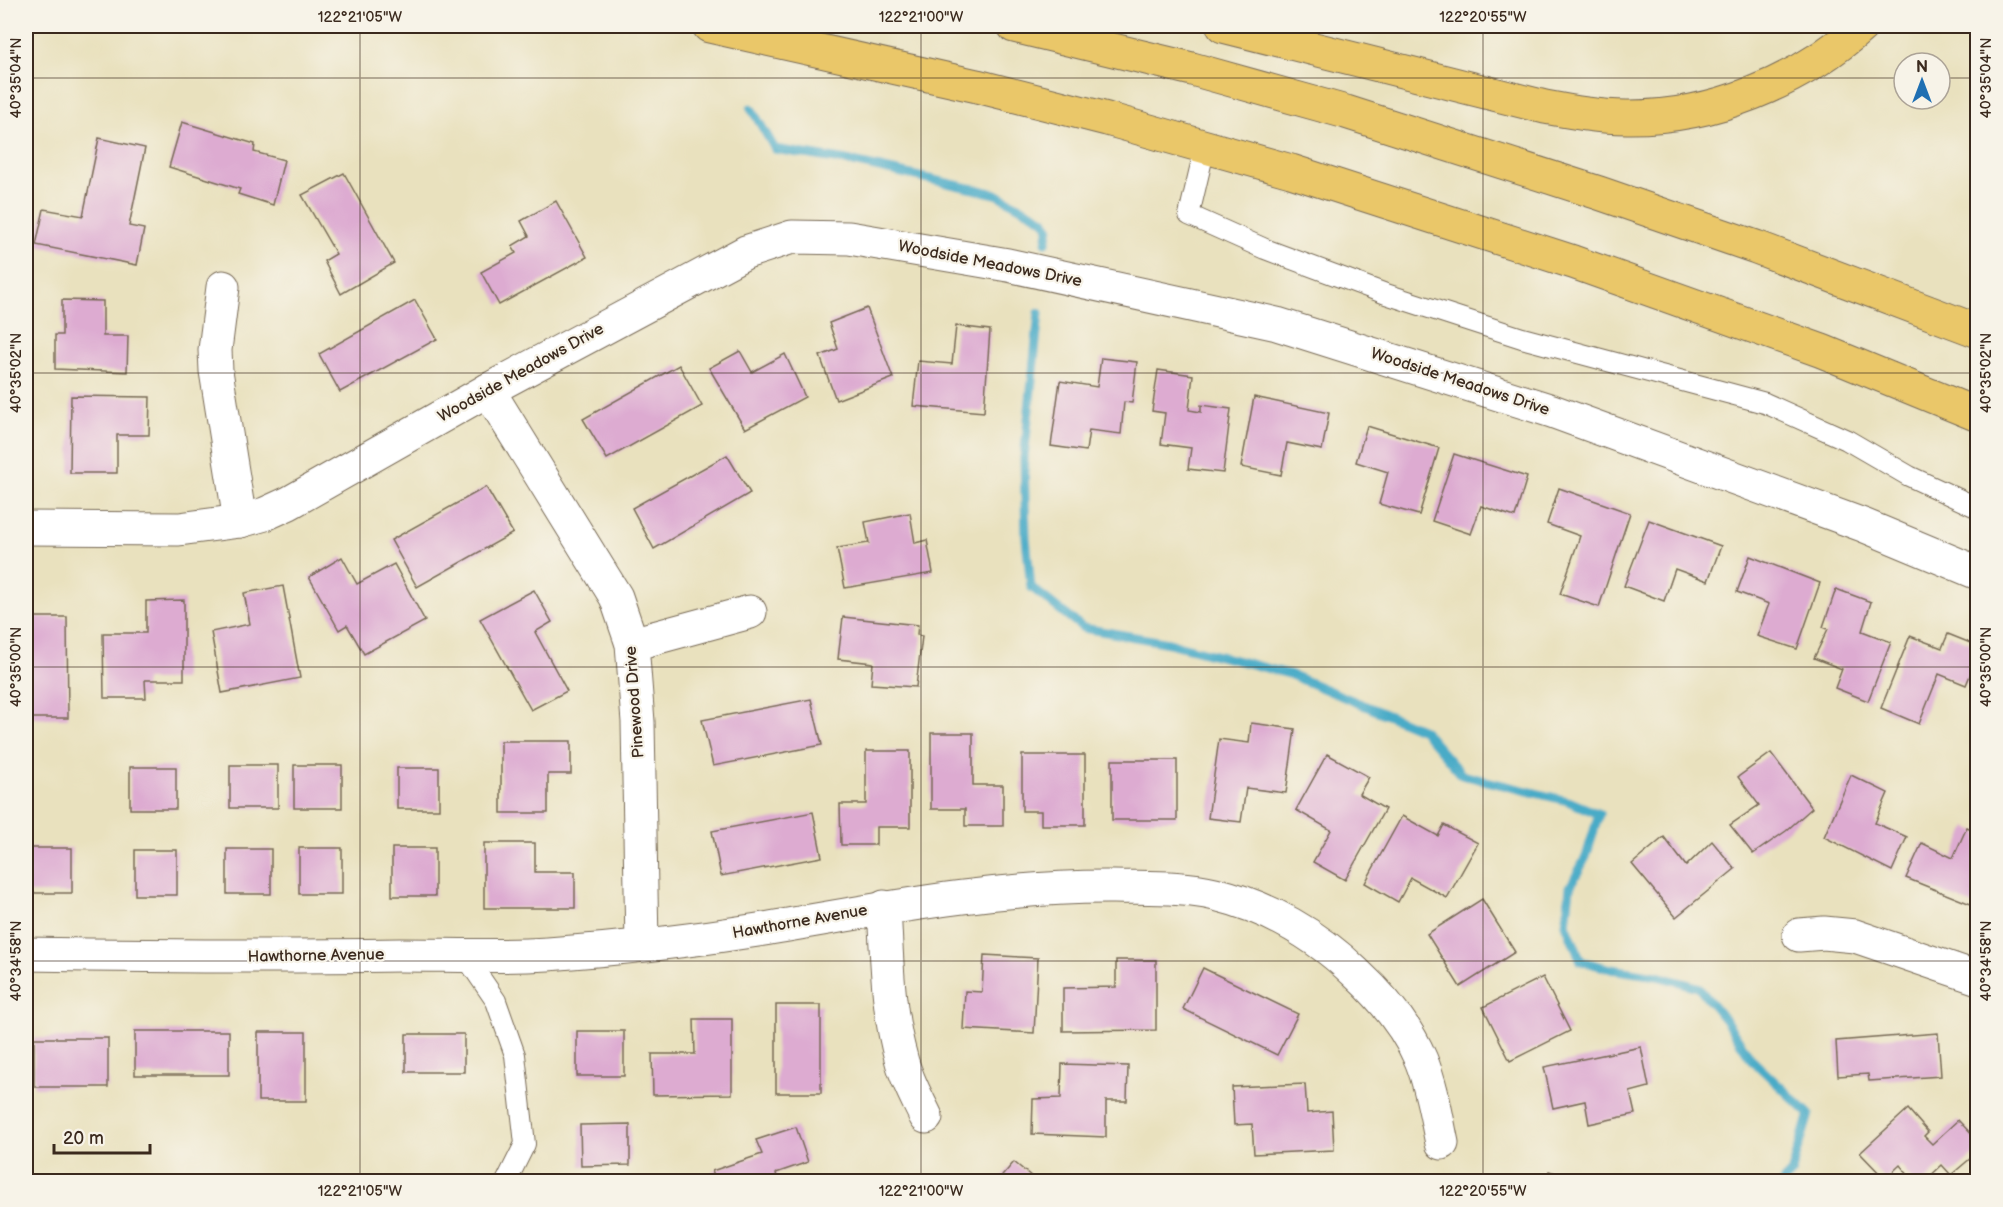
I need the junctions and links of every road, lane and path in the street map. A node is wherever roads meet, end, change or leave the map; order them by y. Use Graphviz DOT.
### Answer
graph roads {
  1 [pos="709,26"];
  2 [pos="1014,26"];
  3 [pos="1223,26"];
  4 [pos="1862,26"];
  5 [pos="1205,147"];
  6 [pos="223,287"];
  7 [pos="1977,331"];
  8 [pos="488,390"];
  9 [pos="1977,415"];
  10 [pos="1977,508"];
  11 [pos="240,521"];
  12 [pos="26,528"];
  13 [pos="1977,573"];
  14 [pos="750,612"];
  15 [pos="632,644"];
  16 [pos="884,907"];
  17 [pos="1799,935"];
  18 [pos="642,945"];
  19 [pos="26,954"];
  20 [pos="464,954"];
  21 [pos="1977,978"];
  22 [pos="926,1117"];
  23 [pos="1442,1143"];
  24 [pos="506,1182"];
  1 -- 5 [label="highway"];
  2 -- 7 [label="highway"];
  3 -- 4 [label="highway"];
  5 -- 9 [label="highway"];
  5 -- 10 [label="lane"];
  6 -- 11 [label="street"];
  8 -- 11 [label="street, Woodside Meadows Drive"];
  8 -- 13 [label="street, Woodside Meadows Drive"];
  8 -- 15 [label="street, Pinewood Drive"];
  11 -- 12 [label="street, Woodside Meadows Drive"];
  14 -- 15 [label="street"];
  15 -- 18 [label="street, Pinewood Drive"];
  16 -- 18 [label="street, Hawthorne Avenue"];
  16 -- 22 [label="street"];
  16 -- 23 [label="street, Hawthorne Avenue"];
  17 -- 21 [label="street"];
  18 -- 20 [label="street, Hawthorne Avenue"];
  19 -- 20 [label="street, Hawthorne Avenue"];
  20 -- 24 [label="lane"];
}
